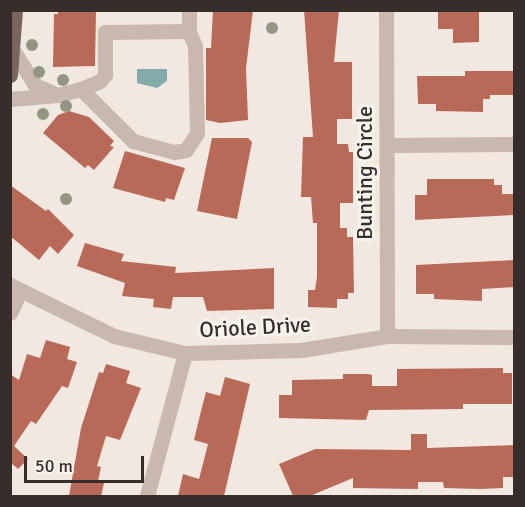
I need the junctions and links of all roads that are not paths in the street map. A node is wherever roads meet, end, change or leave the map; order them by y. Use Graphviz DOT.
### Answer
graph roads {
  1 [pos="15,10"];
  2 [pos="189,10"];
  3 [pos="386,10"];
  4 [pos="189,31"];
  5 [pos="15,53"];
  6 [pos="10,75"];
  7 [pos="81,89"];
  8 [pos="58,96"];
  9 [pos="10,99"];
  10 [pos="514,144"];
  11 [pos="388,145"];
  12 [pos="15,288"];
  13 [pos="10,313"];
  14 [pos="387,336"];
  15 [pos="514,337"];
  16 [pos="185,353"];
  17 [pos="147,496"];
  1 -- 5 [label="main road"];
  2 -- 4 [label="street"];
  3 -- 11 [label="street, Bunting Circle"];
  4 -- 7 [label="street"];
  4 -- 7 [label="street"];
  5 -- 6 [label="main road"];
  5 -- 8 [label="street"];
  7 -- 8 [label="street"];
  8 -- 9 [label="street"];
  10 -- 11 [label="street"];
  11 -- 14 [label="street, Bunting Circle"];
  12 -- 13 [label="street"];
  12 -- 16 [label="street, Oriole Drive"];
  14 -- 15 [label="street, Oriole Drive"];
  14 -- 16 [label="street, Oriole Drive"];
  16 -- 17 [label="street"];
}
